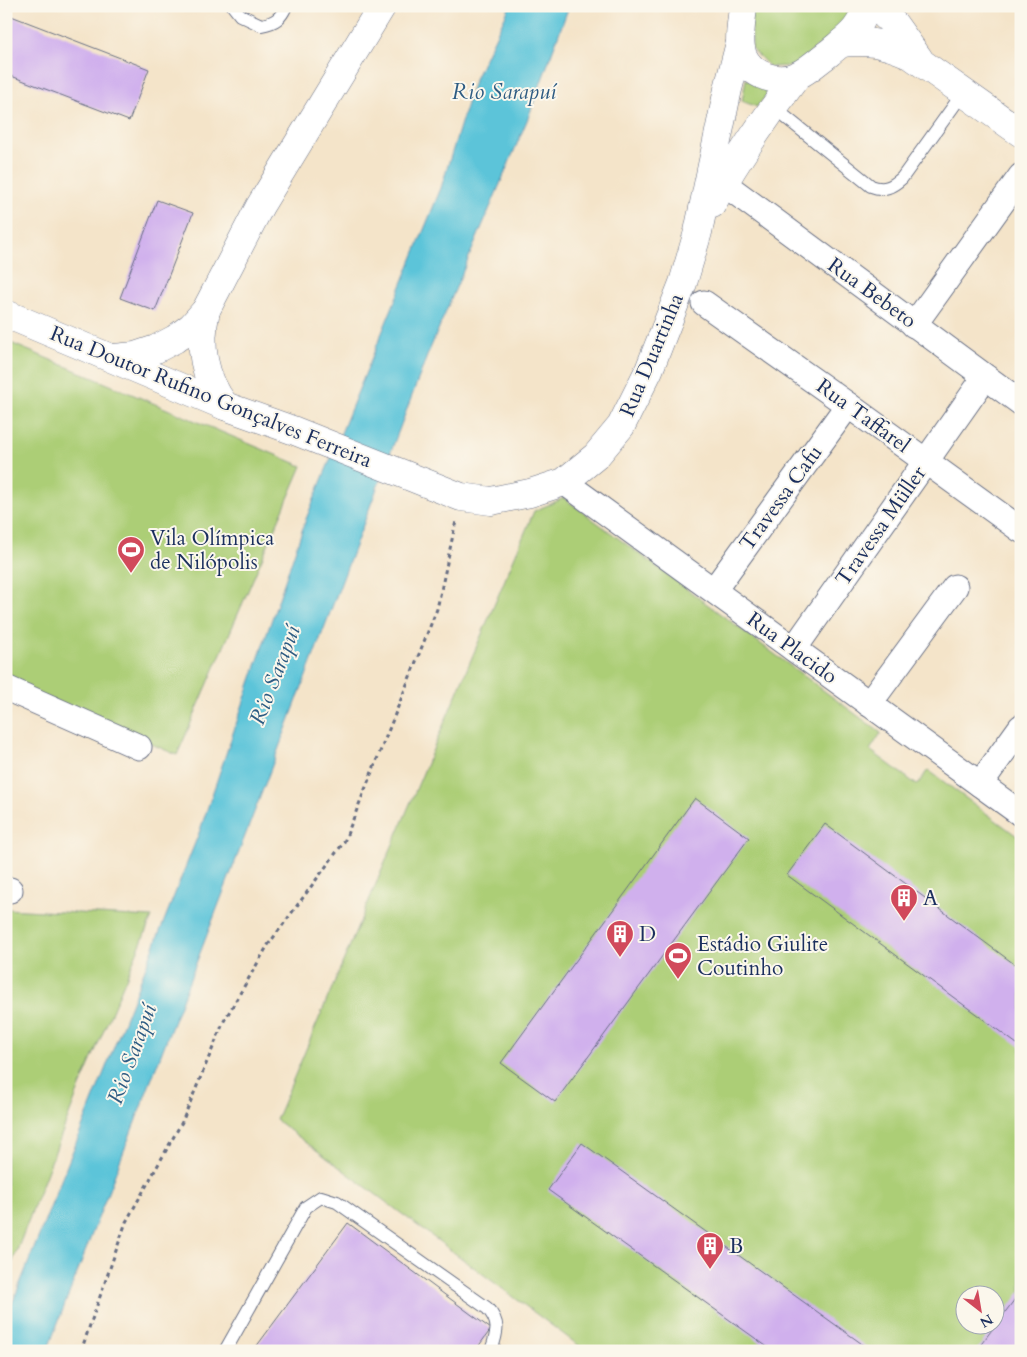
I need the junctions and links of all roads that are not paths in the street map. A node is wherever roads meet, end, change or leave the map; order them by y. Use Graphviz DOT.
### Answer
graph roads {
  1 [pos="233,6"];
  2 [pos="286,6"];
  3 [pos="382,6"];
  4 [pos="743,6"];
  5 [pos="865,6"];
  6 [pos="875,6"];
  7 [pos="740,43"];
  8 [pos="841,43"];
  9 [pos="921,62"];
  10 [pos="797,76"];
  11 [pos="963,93"];
  12 [pos="773,107"];
  13 [pos="1021,133"];
  14 [pos="1021,176"];
  15 [pos="723,183"];
  16 [pos="698,232"];
  17 [pos="704,302"];
  18 [pos="206,310"];
  19 [pos="6,314"];
  20 [pos="914,325"];
  21 [pos="114,358"];
  22 [pos="985,377"];
  23 [pos="1021,404"];
  24 [pos="848,405"];
  25 [pos="226,406"];
  26 [pos="926,462"];
  27 [pos="416,480"];
  28 [pos="564,482"];
  29 [pos="1021,530"];
  30 [pos="955,587"];
  31 [pos="714,590"];
  32 [pos="794,649"];
  33 [pos="6,688"];
  34 [pos="869,704"];
  35 [pos="1021,727"];
  36 [pos="140,748"];
  37 [pos="980,784"];
  38 [pos="1021,814"];
  39 [pos="225,1351"];
  40 [pos="491,1351"];
  1 -- 2 [label="lane"];
  3 -- 18 [label="main road"];
  4 -- 7 [label="main road, Rua Duartinha"];
  5 -- 8 [label="main road"];
  6 -- 9 [label="main road"];
  7 -- 10 [label="main road"];
  7 -- 16 [label="main road, Rua Duartinha"];
  8 -- 9 [label="main road"];
  8 -- 10 [label="main road"];
  9 -- 11 [label="main road"];
  10 -- 12 [label="main road, Rua Duartinha"];
  11 -- 12 [label="lane"];
  11 -- 13 [label="main road"];
  12 -- 15 [label="main road, Rua Duartinha"];
  14 -- 20 [label="street"];
  15 -- 16 [label="main road, Rua Duartinha"];
  15 -- 20 [label="street, Rua Bebeto"];
  16 -- 28 [label="main road, Rua Duartinha"];
  17 -- 24 [label="street, Rua Taffarel"];
  18 -- 21 [label="main road"];
  18 -- 25 [label="main road"];
  19 -- 21 [label="main road, Rua Doutor Rufino Gonçalves Ferreira"];
  20 -- 22 [label="street, Rua Bebeto"];
  21 -- 25 [label="main road, Rua Doutor Rufino Gonçalves Ferreira"];
  22 -- 23 [label="street, Rua Bebeto"];
  22 -- 26 [label="street, Travessa Müller"];
  24 -- 26 [label="street, Rua Taffarel"];
  24 -- 31 [label="street, Travessa Cafu"];
  25 -- 27 [label="main road, Rua Doutor Rufino Gonçalves Ferreira"];
  26 -- 29 [label="street, Rua Taffarel"];
  26 -- 32 [label="street, Travessa Müller"];
  27 -- 28 [label="main road, Rua Duartinha"];
  28 -- 31 [label="street, Rua Placido"];
  30 -- 34 [label="street"];
  31 -- 32 [label="street, Rua Placido"];
  32 -- 34 [label="street, Rua Placido"];
  33 -- 36 [label="street"];
  34 -- 37 [label="street, Rua Placido"];
  35 -- 37 [label="street"];
  37 -- 38 [label="street, Rua Placido"];
  39 -- 40 [label="lane"];
}
